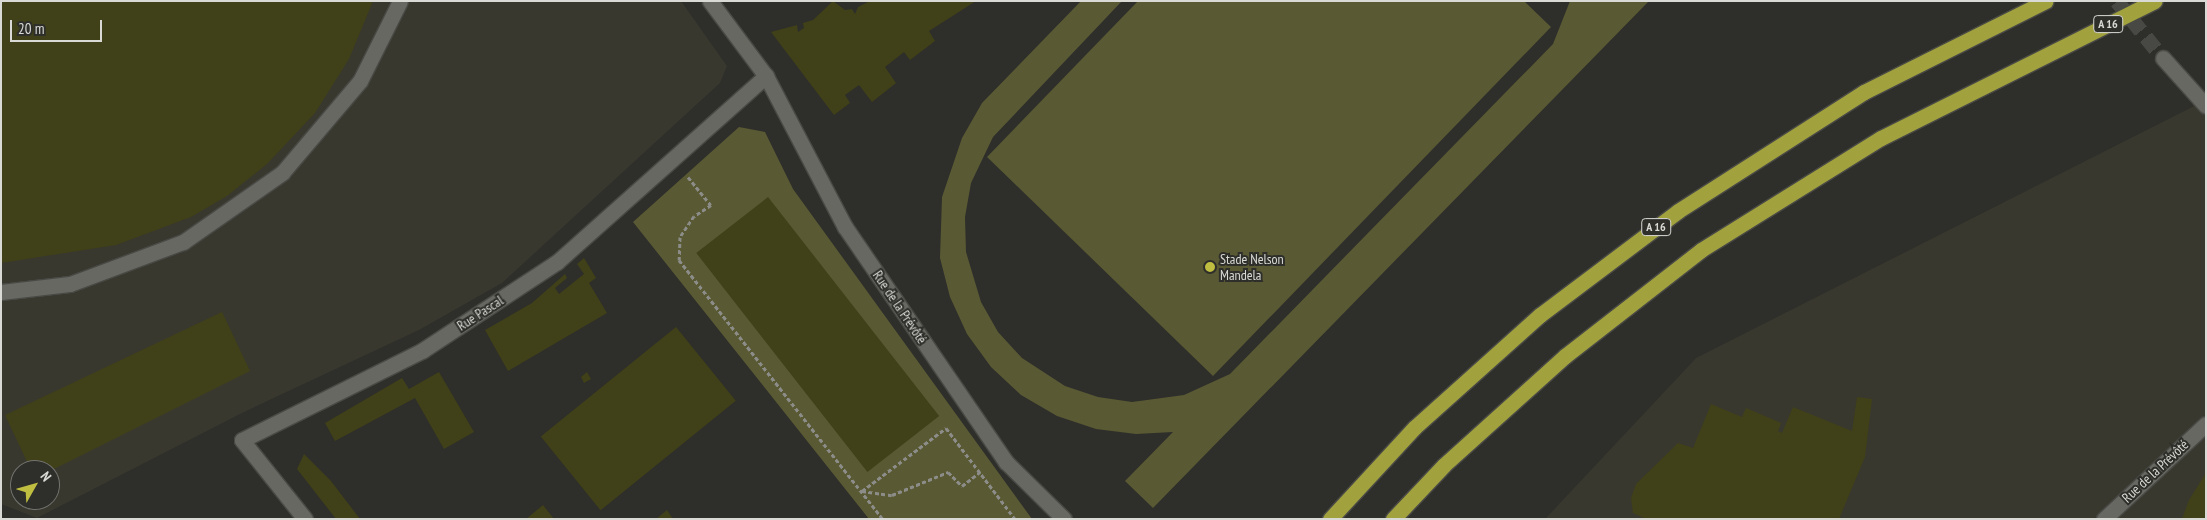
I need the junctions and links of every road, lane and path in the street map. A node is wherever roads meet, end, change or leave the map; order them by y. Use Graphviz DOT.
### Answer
graph roads {
  1 [pos="400,1"];
  2 [pos="710,1"];
  3 [pos="2046,1"];
  4 [pos="2155,1"];
  5 [pos="2163,58"];
  6 [pos="766,76"];
  7 [pos="2206,106"];
  8 [pos="673,158"];
  9 [pos="1,292"];
  10 [pos="2206,424"];
  11 [pos="980,472"];
  12 [pos="862,491"];
  13 [pos="2118,512"];
  14 [pos="305,519"];
  15 [pos="884,519"];
  16 [pos="1016,519"];
  17 [pos="1064,519"];
  18 [pos="1330,519"];
  19 [pos="1393,519"];
  20 [pos="2104,519"];
  1 -- 9 [label="street"];
  2 -- 6 [label="street, Rue de la Prévôté"];
  3 -- 18 [label="highway, A 16"];
  4 -- 19 [label="highway, A 16"];
  5 -- 7 [label="street"];
  6 -- 8 [label="street, Rue Pascal"];
  6 -- 17 [label="street, Rue de la Prévôté"];
  8 -- 12 [label="path"];
  8 -- 14 [label="street, Rue Pascal"];
  10 -- 13 [label="street, Rue de la Prévôté"];
  11 -- 12 [label="path"];
  11 -- 12 [label="path"];
  11 -- 16 [label="path"];
  12 -- 15 [label="path"];
  13 -- 20 [label="street, Rue de la Prévôté"];
}
